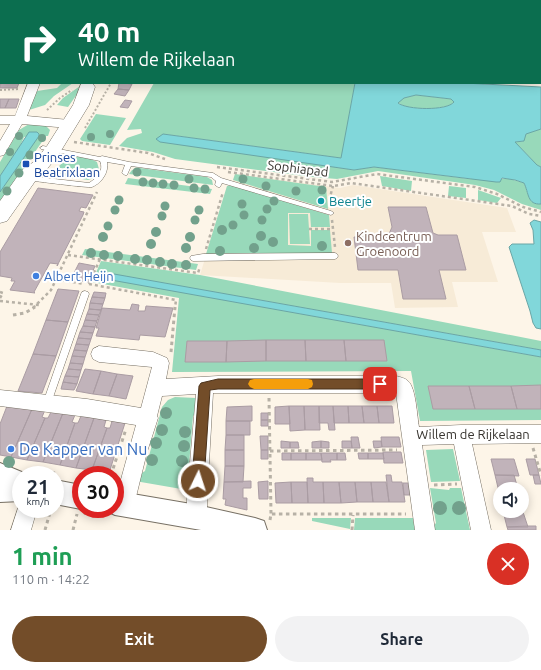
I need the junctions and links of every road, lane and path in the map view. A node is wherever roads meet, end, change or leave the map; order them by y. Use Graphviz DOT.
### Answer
graph roads {
  1 [pos="202,0"];
  2 [pos="206,0"];
  3 [pos="33,86"];
  4 [pos="84,86"];
  5 [pos="0,90"];
  6 [pos="47,110"];
  7 [pos="0,120"];
  8 [pos="18,121"];
  9 [pos="64,124"];
  10 [pos="72,142"];
  11 [pos="48,149"];
  12 [pos="0,151"];
  13 [pos="140,156"];
  14 [pos="102,158"];
  15 [pos="169,160"];
  16 [pos="165,163"];
  17 [pos="129,164"];
  18 [pos="216,167"];
  19 [pos="215,170"];
  20 [pos="229,172"];
  21 [pos="125,173"];
  22 [pos="28,176"];
  23 [pos="226,181"];
  24 [pos="90,185"];
  25 [pos="541,212"];
  26 [pos="331,213"];
  27 [pos="0,216"];
  28 [pos="541,216"];
  29 [pos="309,229"];
  30 [pos="333,229"];
  31 [pos="68,255"];
  32 [pos="335,256"];
  33 [pos="203,257"];
  34 [pos="193,258"];
  35 [pos="100,260"];
  36 [pos="55,279"];
  37 [pos="89,284"];
  38 [pos="0,292"];
  39 [pos="85,294"];
  40 [pos="0,298"];
  41 [pos="0,301"];
  42 [pos="39,305"];
  43 [pos="13,315"];
  44 [pos="99,354"];
  45 [pos="161,363"];
  46 [pos="269,384"];
  47 [pos="204,386"];
  48 [pos="156,388"];
  49 [pos="0,398"];
  50 [pos="47,403"];
  51 [pos="130,415"];
  52 [pos="149,418"];
  53 [pos="461,434"];
  54 [pos="535,434"];
  55 [pos="412,443"];
  56 [pos="270,450"];
  57 [pos="114,466"];
  58 [pos="0,475"];
  59 [pos="541,475"];
  60 [pos="12,480"];
  61 [pos="471,484"];
  62 [pos="418,485"];
  63 [pos="12,489"];
  64 [pos="0,490"];
  65 [pos="124,492"];
  66 [pos="124,509"];
  67 [pos="353,515"];
  68 [pos="197,517"];
  69 [pos="24,518"];
  70 [pos="48,518"];
  71 [pos="74,518"];
  72 [pos="265,522"];
  73 [pos="424,522"];
  74 [pos="21,530"];
  75 [pos="45,530"];
  76 [pos="73,530"];
  77 [pos="352,530"];
  78 [pos="481,530"];
  1 -- 2 [label="path"];
  3 -- 5 [label="path"];
  3 -- 8 [label="street"];
  4 -- 6 [label="path"];
  4 -- 9 [label="main road"];
  7 -- 8 [label="street"];
  8 -- 9 [label="street"];
  8 -- 12 [label="street"];
  9 -- 11 [label="main road"];
  10 -- 15 [label="path"];
  11 -- 14 [label="lane"];
  11 -- 22 [label="main road"];
  13 -- 16 [label="path"];
  14 -- 17 [label="lane"];
  14 -- 24 [label="lane"];
  17 -- 21 [label="lane"];
  17 -- 23 [label="lane"];
  18 -- 25 [label="path, Sophiapad"];
  19 -- 20 [label="path, Sophiapad"];
  20 -- 23 [label="path"];
  20 -- 28 [label="path, Sophiapad"];
  22 -- 24 [label="lane"];
  22 -- 27 [label="main road"];
  23 -- 26 [label="lane"];
  23 -- 33 [label="path"];
  24 -- 31 [label="path"];
  29 -- 30 [label="path"];
  31 -- 35 [label="path"];
  31 -- 36 [label="path"];
  32 -- 33 [label="lane"];
  33 -- 34 [label="lane"];
  33 -- 35 [label="path"];
  35 -- 37 [label="path"];
  36 -- 37 [label="path"];
  36 -- 42 [label="path"];
  37 -- 45 [label="path"];
  38 -- 40 [label="path"];
  39 -- 50 [label="lane"];
  41 -- 42 [label="path"];
  42 -- 43 [label="path"];
  44 -- 45 [label="street"];
  45 -- 48 [label="street"];
  46 -- 47 [label="street, Willem de Rijkelaan"];
  46 -- 55 [label="street, Willem de Rijkelaan"];
  46 -- 56 [label="path"];
  47 -- 48 [label="street, Willem de Rijkelaan"];
  47 -- 68 [label="street"];
  48 -- 52 [label="street"];
  49 -- 50 [label="street"];
  50 -- 51 [label="street"];
  51 -- 52 [label="street"];
  51 -- 57 [label="path"];
  52 -- 65 [label="street"];
  53 -- 54 [label="street, Willem de Rijkelaan"];
  53 -- 55 [label="street, Willem de Rijkelaan"];
  53 -- 61 [label="street"];
  54 -- 59 [label="path"];
  55 -- 56 [label="path"];
  55 -- 62 [label="street"];
  56 -- 72 [label="path"];
  58 -- 60 [label="street"];
  61 -- 62 [label="path"];
  61 -- 78 [label="street"];
  62 -- 73 [label="street"];
  63 -- 64 [label="street"];
  66 -- 68 [label="street"];
  67 -- 72 [label="path"];
  67 -- 73 [label="path"];
  67 -- 77 [label="path"];
  68 -- 72 [label="street"];
  69 -- 74 [label="street"];
  70 -- 75 [label="path"];
  71 -- 76 [label="path"];
}
